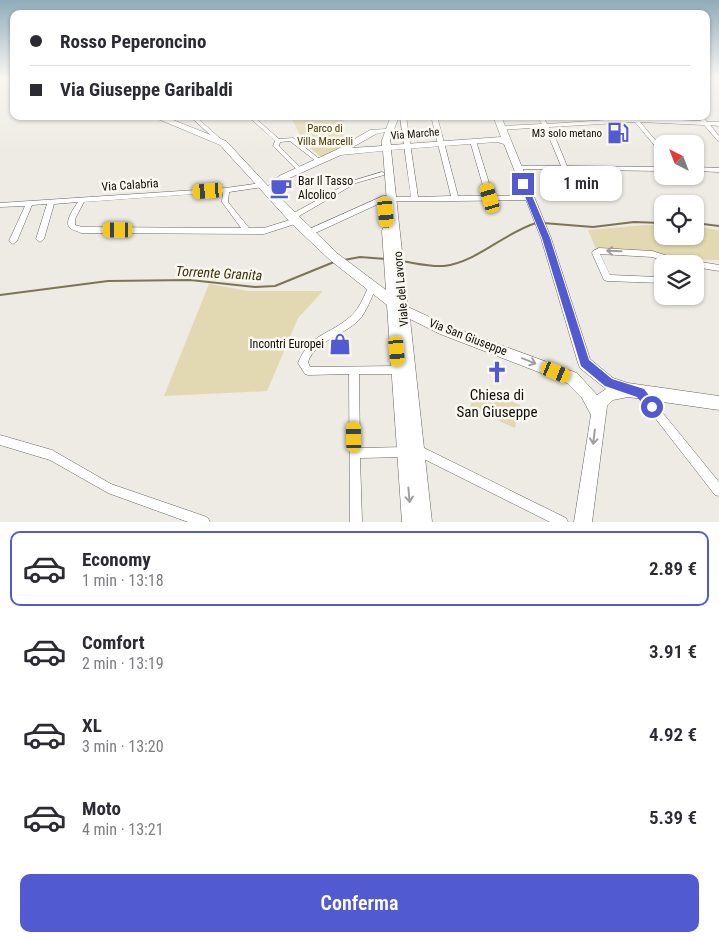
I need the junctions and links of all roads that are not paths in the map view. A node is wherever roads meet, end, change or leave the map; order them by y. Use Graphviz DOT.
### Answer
graph roads {
  1 [pos="168,120"];
  2 [pos="194,120"];
  3 [pos="254,120"];
  4 [pos="387,120"];
  5 [pos="393,120"];
  6 [pos="404,120"];
  7 [pos="435,120"];
  8 [pos="498,120"];
  9 [pos="542,120"];
  10 [pos="636,120"];
  11 [pos="703,120"];
  12 [pos="706,123"];
  13 [pos="719,124"];
  14 [pos="545,126"];
  15 [pos="501,128"];
  16 [pos="200,130"];
  17 [pos="383,130"];
  18 [pos="493,139"];
  19 [pos="719,139"];
  20 [pos="278,141"];
  21 [pos="473,141"];
  22 [pos="654,141"];
  23 [pos="506,142"];
  24 [pos="442,143"];
  25 [pos="408,146"];
  26 [pos="384,148"];
  27 [pos="339,152"];
  28 [pos="319,162"];
  29 [pos="517,168"];
  30 [pos="565,168"];
  31 [pos="654,169"];
  32 [pos="704,169"];
  33 [pos="300,170"];
  34 [pos="719,170"];
  35 [pos="250,172"];
  36 [pos="382,174"];
  37 [pos="277,179"];
  38 [pos="261,184"];
  39 [pos="226,190"];
  40 [pos="270,193"];
  41 [pos="490,198"];
  42 [pos="529,198"];
  43 [pos="388,199"];
  44 [pos="415,199"];
  45 [pos="455,199"];
  46 [pos="82,200"];
  47 [pos="51,202"];
  48 [pos="30,203"];
  49 [pos="0,205"];
  50 [pos="294,219"];
  51 [pos="247,231"];
  52 [pos="308,233"];
  53 [pos="40,239"];
  54 [pos="13,241"];
  55 [pos="654,255"];
  56 [pos="704,266"];
  57 [pos="719,268"];
  58 [pos="654,280"];
  59 [pos="372,288"];
  60 [pos="398,306"];
  61 [pos="585,363"];
  62 [pos="354,370"];
  63 [pos="399,370"];
  64 [pos="572,378"];
  65 [pos="634,391"];
  66 [pos="719,404"];
  67 [pos="597,412"];
  68 [pos="0,440"];
  69 [pos="411,451"];
  70 [pos="355,453"];
  71 [pos="719,491"];
  72 [pos="204,522"];
  73 [pos="356,522"];
  74 [pos="411,522"];
  75 [pos="423,522"];
  76 [pos="562,522"];
  77 [pos="583,522"];
  1 -- 16 [label="main road"];
  2 -- 16 [label="street"];
  3 -- 20 [label="street"];
  4 -- 17 [label="main road, Viale del Lavoro"];
  5 -- 26 [label="main road, Viale del Lavoro"];
  6 -- 25 [label="street"];
  7 -- 24 [label="street"];
  8 -- 15 [label="main road"];
  9 -- 14 [label="street"];
  10 -- 12 [label="street"];
  10 -- 14 [label="street"];
  10 -- 22 [label="street"];
  11 -- 12 [label="street"];
  12 -- 13 [label="street"];
  12 -- 19 [label="street"];
  14 -- 15 [label="street"];
  14 -- 30 [label="street"];
  15 -- 18 [label="main road"];
  15 -- 23 [label="main road"];
  16 -- 35 [label="main road, Via San Giuseppe"];
  17 -- 26 [label="main road, Viale del Lavoro"];
  17 -- 27 [label="main road, Via Marche"];
  18 -- 21 [label="main road, Via Marche"];
  18 -- 23 [label="main road, Via Marche"];
  20 -- 28 [label="street"];
  20 -- 33 [label="street"];
  21 -- 24 [label="main road, Via Marche"];
  21 -- 41 [label="street"];
  23 -- 29 [label="main road"];
  24 -- 25 [label="main road, Via Marche"];
  24 -- 45 [label="street"];
  25 -- 26 [label="main road, Via Marche"];
  25 -- 44 [label="street"];
  26 -- 27 [label="main road, Via Marche"];
  26 -- 36 [label="main road, Viale del Lavoro"];
  26 -- 43 [label="main road, Viale del Lavoro"];
  27 -- 28 [label="main road, Via Marche"];
  28 -- 33 [label="main road, Via Marche"];
  29 -- 30 [label="street"];
  29 -- 42 [label="main road"];
  30 -- 31 [label="street"];
  32 -- 34 [label="street"];
  33 -- 37 [label="main road, Via Marche"];
  35 -- 37 [label="main road"];
  35 -- 38 [label="main road, Via San Giuseppe"];
  36 -- 43 [label="main road, Viale del Lavoro"];
  36 -- 50 [label="street"];
  37 -- 38 [label="main road, Via Marche"];
  37 -- 40 [label="main road"];
  38 -- 39 [label="street, Via Calabria"];
  38 -- 40 [label="main road, Via San Giuseppe"];
  39 -- 46 [label="street, Via Calabria"];
  39 -- 51 [label="street"];
  40 -- 50 [label="main road, Via San Giuseppe"];
  41 -- 42 [label="street"];
  41 -- 45 [label="street"];
  42 -- 61 [label="main road"];
  43 -- 44 [label="street"];
  43 -- 52 [label="street"];
  43 -- 60 [label="main road, Viale del Lavoro"];
  44 -- 45 [label="street"];
  46 -- 47 [label="street, Via Calabria"];
  46 -- 51 [label="street"];
  47 -- 48 [label="street, Via Calabria"];
  47 -- 53 [label="street"];
  48 -- 49 [label="street, Via Calabria"];
  48 -- 54 [label="street"];
  50 -- 51 [label="street"];
  50 -- 52 [label="main road, Via San Giuseppe"];
  52 -- 59 [label="main road, Via San Giuseppe"];
  55 -- 58 [label="street, one-way"];
  56 -- 57 [label="street"];
  59 -- 60 [label="main road, Via San Giuseppe"];
  59 -- 62 [label="street"];
  60 -- 63 [label="main road, Viale del Lavoro"];
  60 -- 64 [label="main road, Via San Giuseppe, one-way"];
  60 -- 69 [label="main road, Viale del Lavoro"];
  61 -- 64 [label="main road"];
  61 -- 65 [label="main road"];
  62 -- 63 [label="street"];
  62 -- 70 [label="street"];
  63 -- 69 [label="main road, Viale del Lavoro"];
  64 -- 67 [label="main road, Via San Giuseppe"];
  65 -- 66 [label="main road"];
  65 -- 67 [label="main road"];
  65 -- 71 [label="street"];
  67 -- 77 [label="main road, one-way"];
  68 -- 72 [label="street"];
  69 -- 70 [label="street"];
  69 -- 74 [label="main road, Viale del Lavoro, one-way"];
  69 -- 75 [label="main road, Viale del Lavoro"];
  69 -- 76 [label="street"];
  70 -- 73 [label="street"];
}
